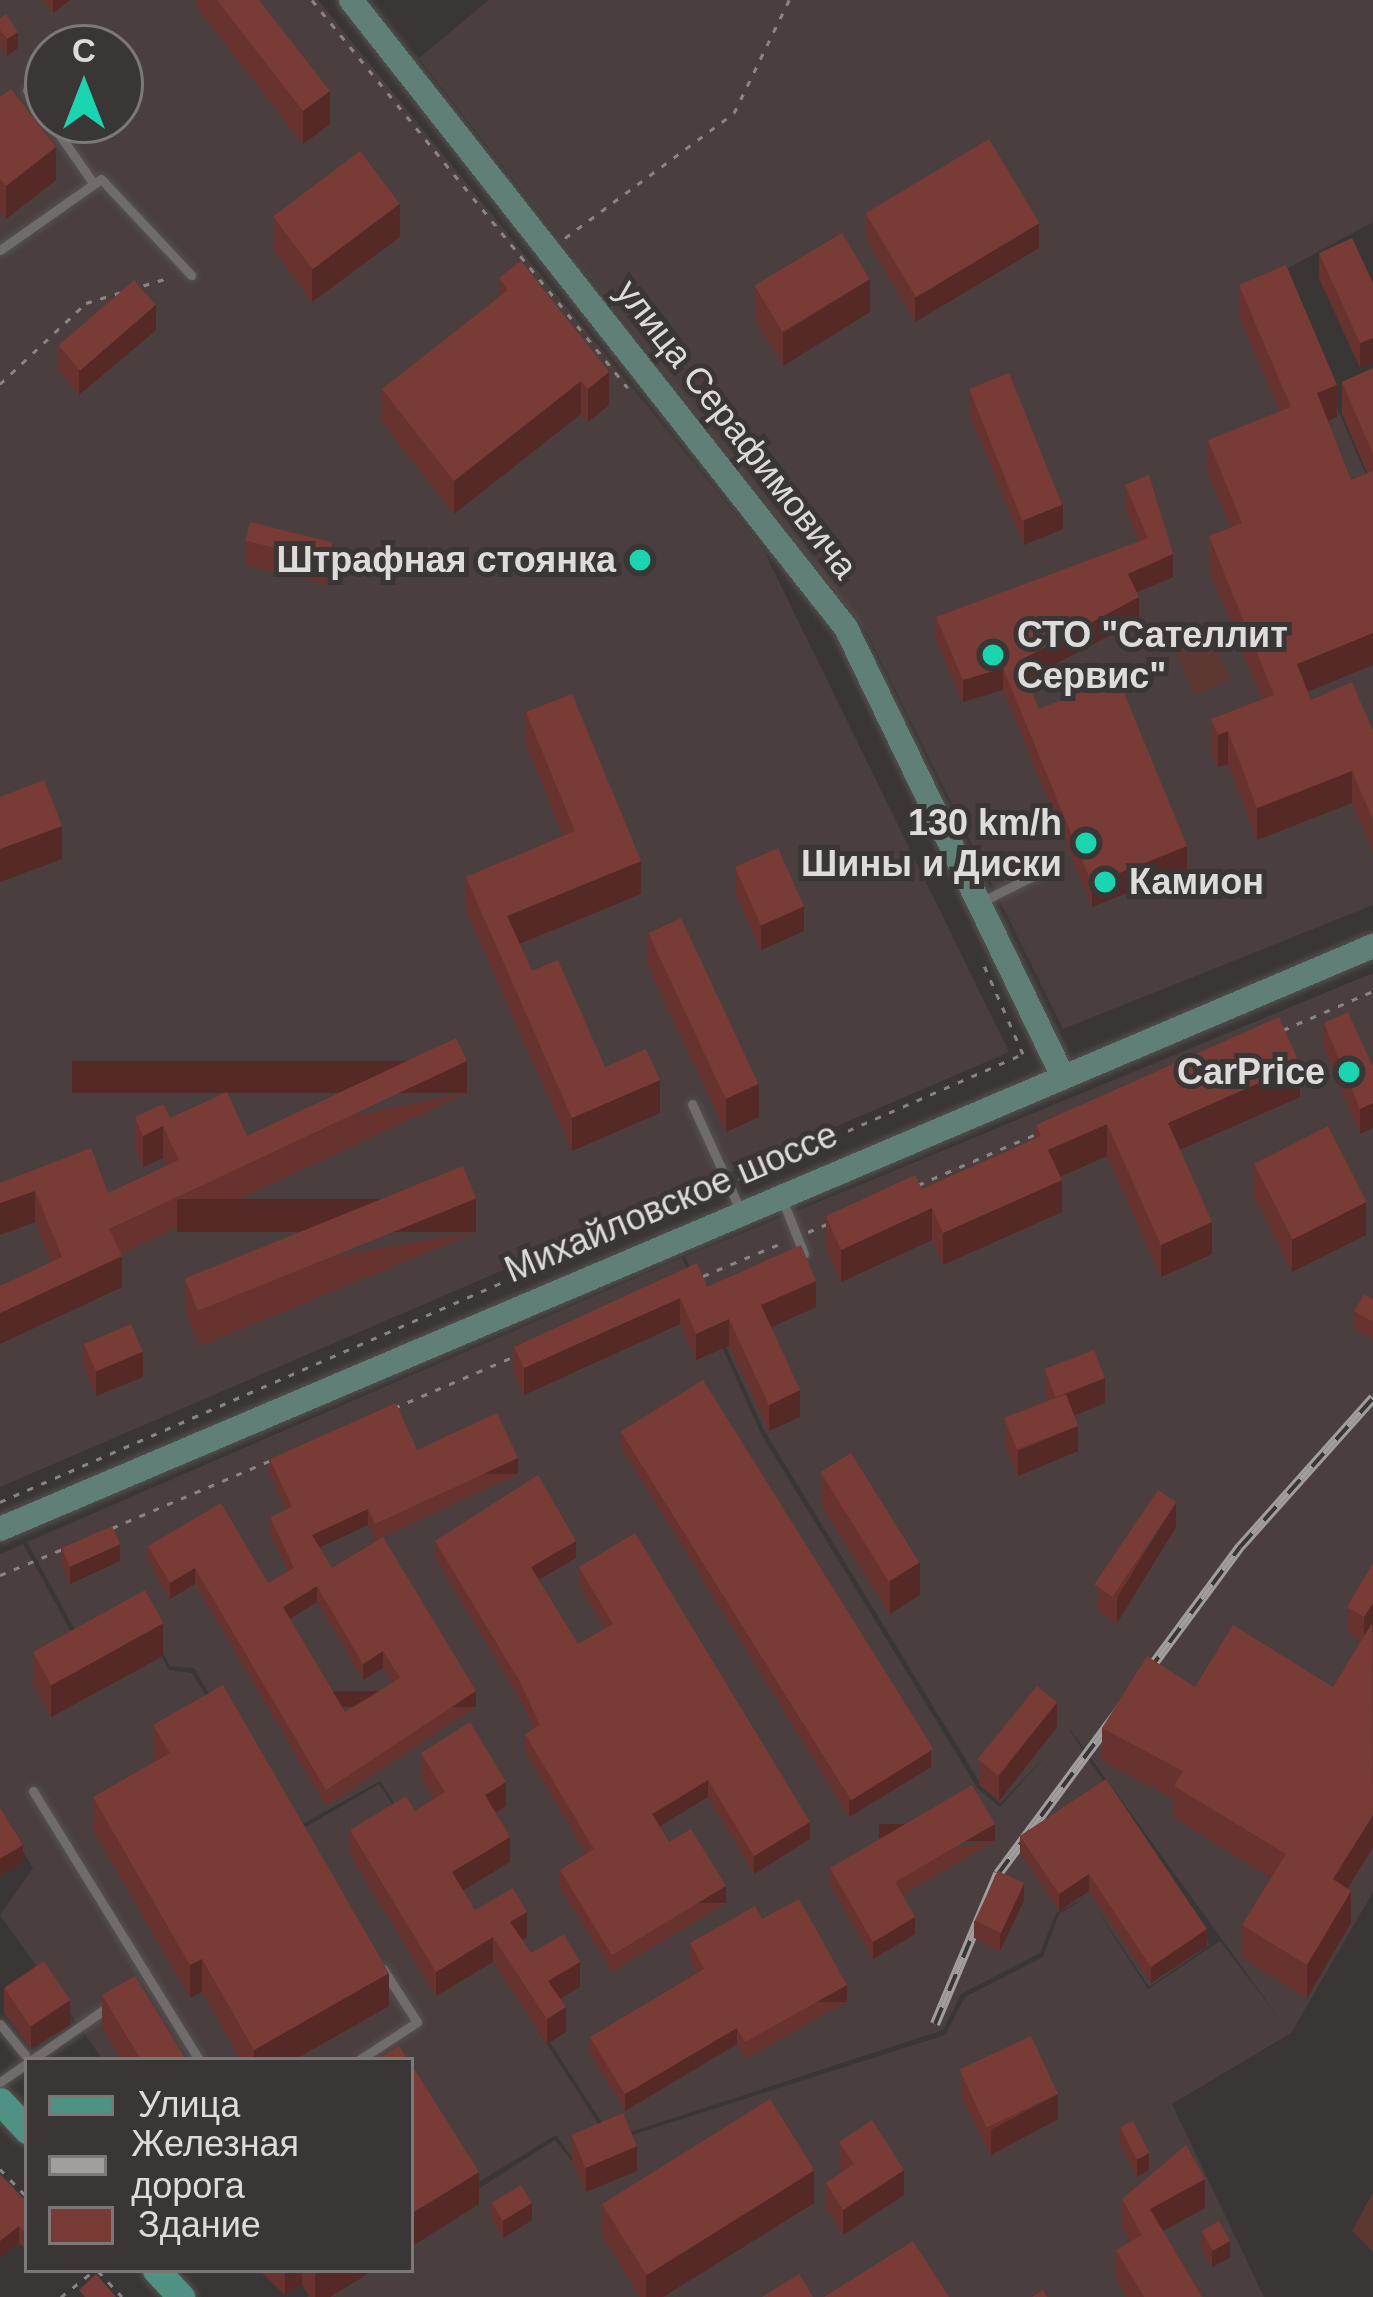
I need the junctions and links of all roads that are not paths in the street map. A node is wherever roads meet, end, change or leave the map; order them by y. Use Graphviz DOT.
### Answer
graph roads {
  1 [pos="351,0"];
  2 [pos="65,144"];
  3 [pos="94,184"];
  4 [pos="0,250"];
  5 [pos="191,275"];
  6 [pos="1045,871"];
  7 [pos="979,903"];
  8 [pos="1373,946"];
  9 [pos="1062,1074"];
  10 [pos="692,1104"];
  11 [pos="780,1194"];
  12 [pos="741,1212"];
  13 [pos="804,1254"];
  14 [pos="0,1529"];
  15 [pos="33,1791"];
  16 [pos="372,1952"];
  17 [pos="152,1982"];
  18 [pos="134,1992"];
  19 [pos="116,2002"];
  20 [pos="0,2024"];
  21 [pos="25,2055"];
  22 [pos="197,2057"];
  23 [pos="364,2057"];
  24 [pos="0,2082"];
  25 [pos="0,2101"];
  26 [pos="24,2127"];
  27 [pos="159,2273"];
  28 [pos="181,2297"];
  1 -- 7 [label="main road, улица Серафимовича"];
  2 -- 3 [label="lane"];
  3 -- 4 [label="lane"];
  3 -- 5 [label="lane"];
  6 -- 7 [label="lane"];
  7 -- 9 [label="main road, улица Серафимовича"];
  8 -- 9 [label="main road, Михайловское шоссе"];
  9 -- 11 [label="main road, Михайловское шоссе"];
  10 -- 12 [label="lane"];
  11 -- 12 [label="main road, Михайловское шоссе"];
  11 -- 13 [label="lane"];
  12 -- 14 [label="main road, Михайловское шоссе"];
  15 -- 17 [label="lane"];
  16 -- 23 [label="lane"];
  17 -- 18 [label="lane"];
  17 -- 22 [label="lane"];
  19 -- 21 [label="lane"];
  20 -- 21 [label="lane"];
  21 -- 24 [label="lane"];
  25 -- 26 [label="main road"];
  27 -- 28 [label="main road"];
}
